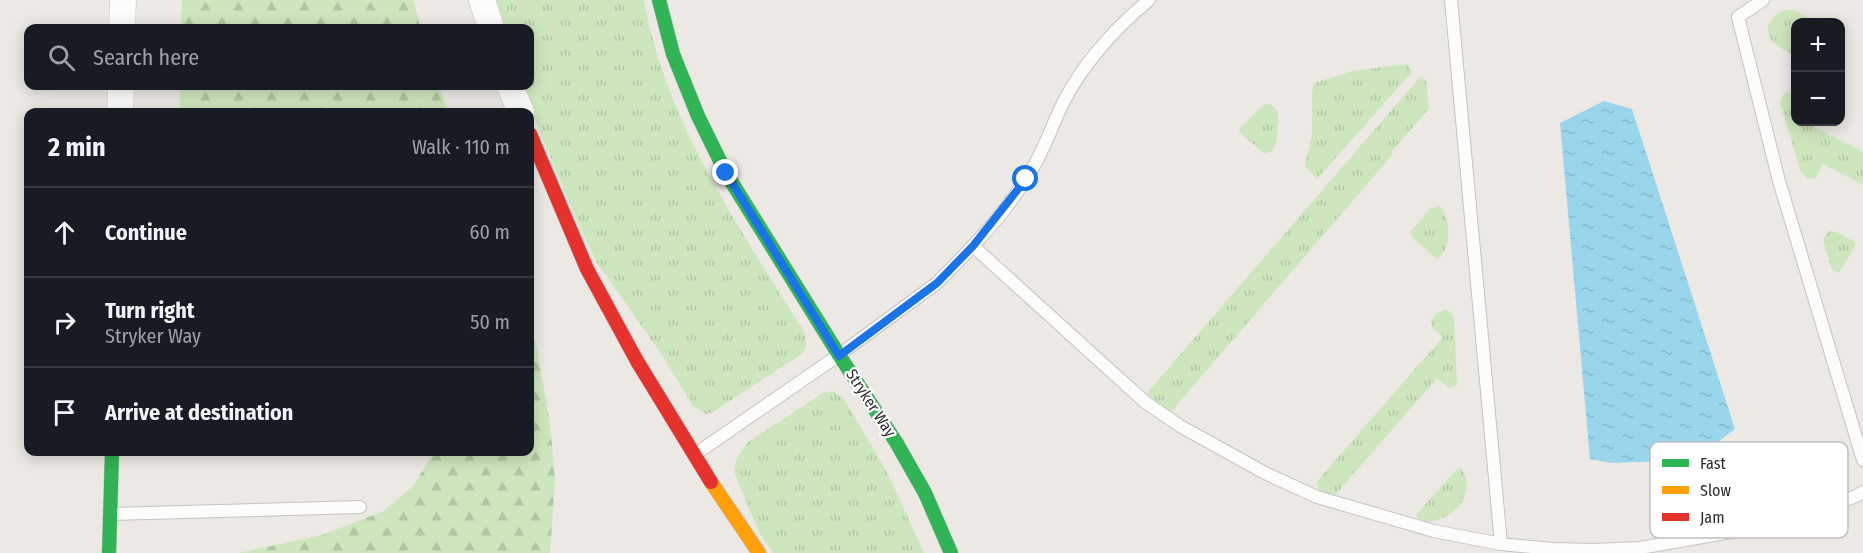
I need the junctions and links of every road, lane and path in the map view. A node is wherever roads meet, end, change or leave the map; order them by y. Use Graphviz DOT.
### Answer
graph roads {
  1 [pos="123,0"];
  2 [pos="482,0"];
  3 [pos="659,0"];
  4 [pos="1149,0"];
  5 [pos="1451,0"];
  6 [pos="1763,0"];
  7 [pos="122,24"];
  8 [pos="490,24"];
  9 [pos="121,90"];
  10 [pos="512,90"];
  11 [pos="120,108"];
  12 [pos="519,108"];
  13 [pos="534,143"];
  14 [pos="973,246"];
  15 [pos="839,356"];
  16 [pos="693,455"];
  17 [pos="112,456"];
  18 [pos="1863,460"];
  19 [pos="1863,492"];
  20 [pos="1848,499"];
  21 [pos="360,507"];
  22 [pos="110,514"];
  23 [pos="1695,538"];
  24 [pos="1501,544"];
  25 [pos="109,553"];
  26 [pos="759,553"];
  27 [pos="951,553"];
  1 -- 7 [label="street"];
  2 -- 8 [label="street"];
  3 -- 15 [label="street, Stryker Way"];
  4 -- 14 [label="lane"];
  5 -- 24 [label="lane"];
  6 -- 18 [label="lane"];
  9 -- 11 [label="street"];
  10 -- 12 [label="street"];
  13 -- 16 [label="street"];
  14 -- 15 [label="lane"];
  14 -- 24 [label="lane"];
  15 -- 16 [label="lane"];
  15 -- 27 [label="street, Stryker Way"];
  16 -- 26 [label="street"];
  17 -- 22 [label="street"];
  19 -- 20 [label="lane"];
  21 -- 22 [label="lane"];
  22 -- 25 [label="street"];
  23 -- 24 [label="lane"];
}
